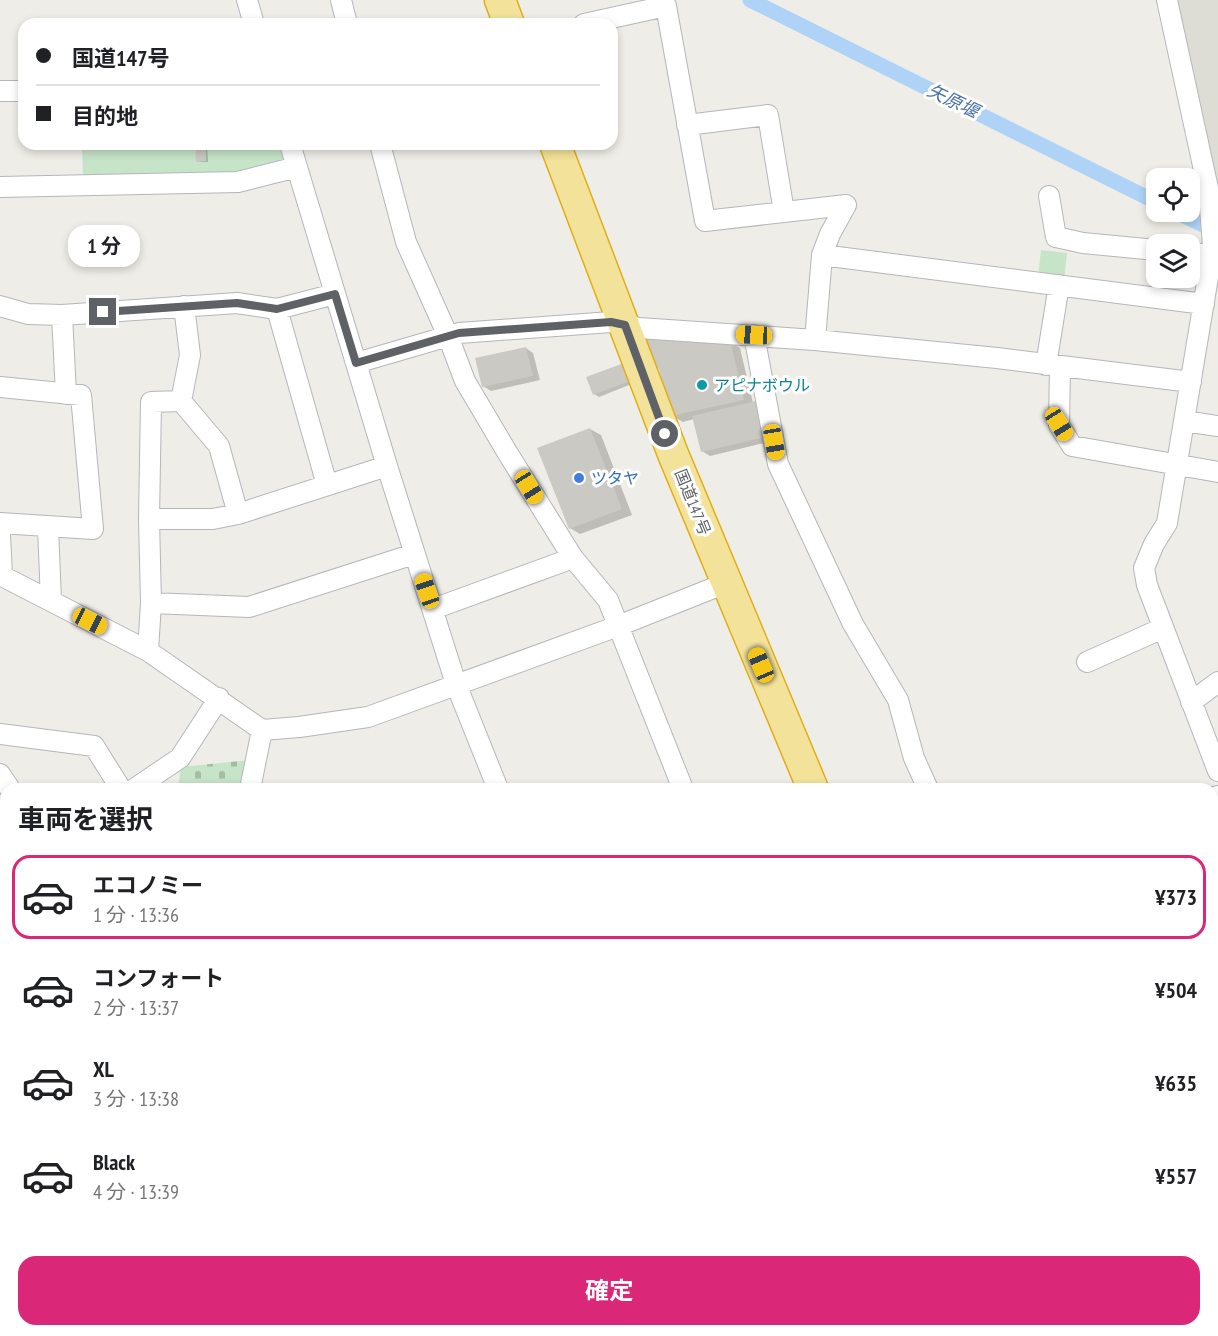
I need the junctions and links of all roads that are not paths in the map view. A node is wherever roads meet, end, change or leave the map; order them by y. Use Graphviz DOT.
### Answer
graph roads {
  1 [pos="247,0"];
  2 [pos="341,0"];
  3 [pos="500,0"];
  4 [pos="1167,0"];
  5 [pos="252,18"];
  6 [pos="346,18"];
  7 [pos="507,18"];
  8 [pos="611,18"];
  9 [pos="0,91"];
  10 [pos="18,91"];
  11 [pos="687,125"];
  12 [pos="292,150"];
  13 [pos="382,150"];
  14 [pos="557,150"];
  15 [pos="297,167"];
  16 [pos="0,187"];
  17 [pos="1049,196"];
  18 [pos="784,212"];
  19 [pos="1146,249"];
  20 [pos="1214,250"];
  21 [pos="822,255"];
  22 [pos="1059,285"];
  23 [pos="335,294"];
  24 [pos="1204,304"];
  25 [pos="0,306"];
  26 [pos="184,306"];
  27 [pos="277,309"];
  28 [pos="62,315"];
  29 [pos="625,325"];
  30 [pos="754,335"];
  31 [pos="448,336"];
  32 [pos="815,340"];
  33 [pos="356,363"];
  34 [pos="1053,366"];
  35 [pos="1191,382"];
  36 [pos="0,387"];
  37 [pos="66,394"];
  38 [pos="182,401"];
  39 [pos="1184,421"];
  40 [pos="1218,426"];
  41 [pos="1178,464"];
  42 [pos="387,466"];
  43 [pos="1218,472"];
  44 [pos="327,485"];
  45 [pos="238,514"];
  46 [pos="149,519"];
  47 [pos="0,523"];
  48 [pos="48,527"];
  49 [pos="0,535"];
  50 [pos="414,554"];
  51 [pos="573,558"];
  52 [pos="1,575"];
  53 [pos="726,582"];
  54 [pos="51,601"];
  55 [pos="151,603"];
  56 [pos="433,609"];
  57 [pos="618,626"];
  58 [pos="1163,628"];
  59 [pos="148,651"];
  60 [pos="1087,662"];
  61 [pos="1218,682"];
  62 [pos="456,684"];
  63 [pos="219,698"];
  64 [pos="1191,702"];
  65 [pos="262,730"];
  66 [pos="0,734"];
  67 [pos="1218,771"];
  68 [pos="117,783"];
  69 [pos="143,783"];
  70 [pos="251,783"];
  71 [pos="496,783"];
  72 [pos="681,783"];
  73 [pos="810,783"];
  74 [pos="925,783"];
  1 -- 5 [label="street"];
  2 -- 6 [label="street"];
  3 -- 7 [label="highway"];
  4 -- 20 [label="street"];
  8 -- 11 [label="street"];
  9 -- 10 [label="street"];
  11 -- 18 [label="street"];
  11 -- 18 [label="street"];
  12 -- 15 [label="street"];
  13 -- 31 [label="street"];
  14 -- 29 [label="highway, 国道147号"];
  15 -- 16 [label="street"];
  15 -- 23 [label="street"];
  17 -- 19 [label="street"];
  18 -- 21 [label="street"];
  20 -- 24 [label="street"];
  21 -- 22 [label="street"];
  21 -- 32 [label="street"];
  22 -- 24 [label="street"];
  22 -- 34 [label="street"];
  23 -- 27 [label="street"];
  23 -- 33 [label="street"];
  24 -- 35 [label="street"];
  25 -- 28 [label="street"];
  26 -- 27 [label="street"];
  26 -- 28 [label="street"];
  26 -- 38 [label="street"];
  27 -- 44 [label="street"];
  28 -- 37 [label="street"];
  29 -- 30 [label="street"];
  29 -- 31 [label="street"];
  29 -- 53 [label="highway, 国道147号"];
  30 -- 32 [label="street"];
  30 -- 74 [label="street"];
  31 -- 33 [label="street"];
  31 -- 51 [label="street"];
  32 -- 34 [label="street"];
  33 -- 42 [label="street"];
  34 -- 35 [label="street"];
  34 -- 41 [label="street"];
  35 -- 39 [label="street"];
  36 -- 37 [label="street"];
  37 -- 48 [label="street"];
  38 -- 45 [label="street"];
  38 -- 46 [label="street"];
  39 -- 40 [label="street"];
  39 -- 41 [label="street"];
  41 -- 43 [label="street"];
  41 -- 58 [label="street"];
  42 -- 44 [label="street"];
  42 -- 50 [label="street"];
  44 -- 45 [label="street"];
  45 -- 46 [label="street"];
  46 -- 55 [label="street"];
  47 -- 48 [label="street"];
  48 -- 54 [label="street"];
  49 -- 52 [label="street"];
  50 -- 55 [label="street"];
  50 -- 56 [label="street"];
  51 -- 56 [label="street"];
  51 -- 57 [label="street"];
  52 -- 54 [label="street"];
  53 -- 57 [label="street"];
  53 -- 73 [label="highway, 国道147号"];
  54 -- 59 [label="street"];
  55 -- 59 [label="street"];
  56 -- 62 [label="street"];
  57 -- 62 [label="street"];
  57 -- 72 [label="street"];
  58 -- 60 [label="street"];
  58 -- 64 [label="street"];
  59 -- 63 [label="street"];
  61 -- 64 [label="street"];
  62 -- 65 [label="street"];
  62 -- 71 [label="street"];
  63 -- 65 [label="street"];
  63 -- 69 [label="street"];
  64 -- 67 [label="street"];
  65 -- 70 [label="street"];
  66 -- 68 [label="street"];
}
